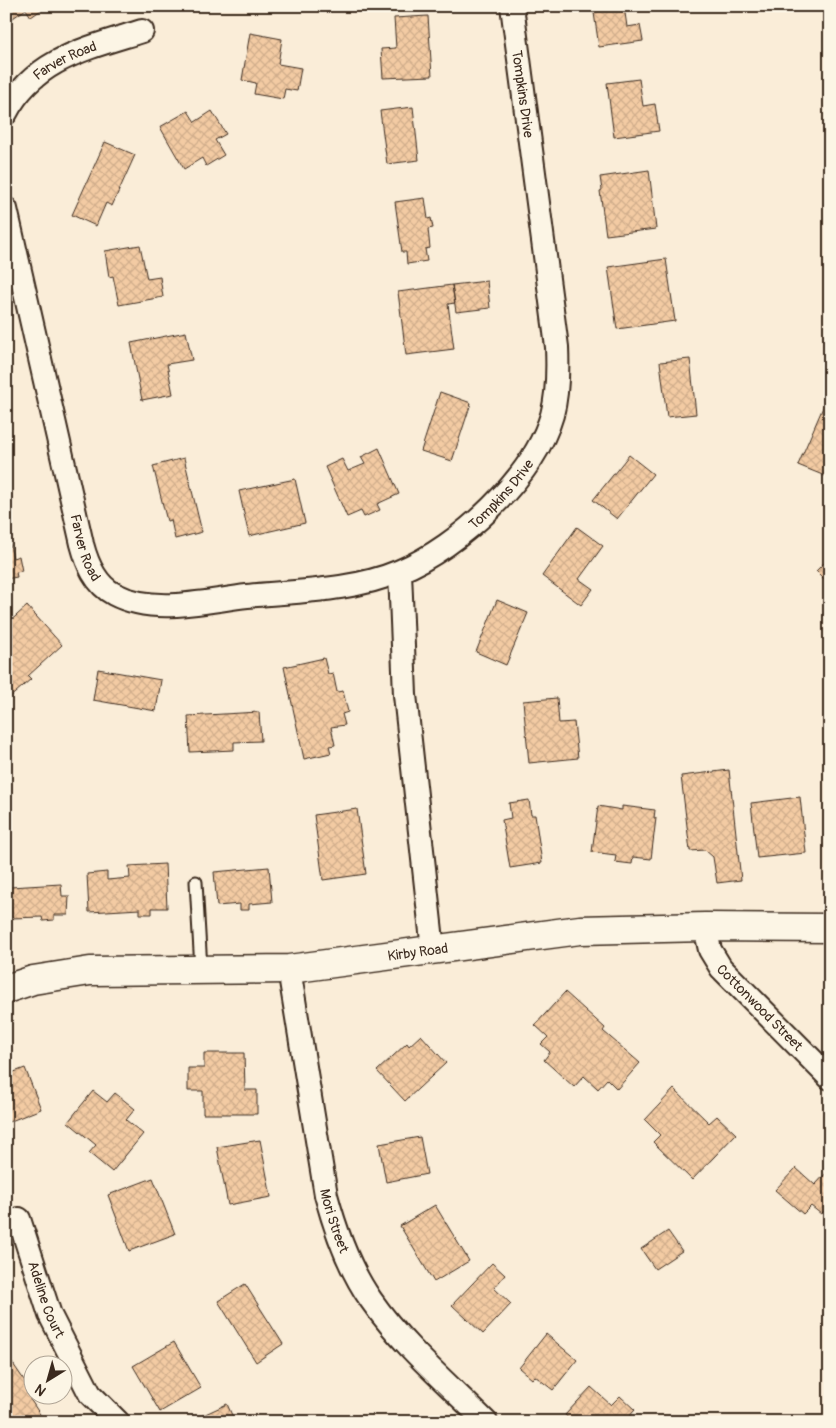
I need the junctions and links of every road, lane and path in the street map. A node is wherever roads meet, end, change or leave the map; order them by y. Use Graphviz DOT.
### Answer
graph roads {
  1 [pos="512,6"];
  2 [pos="142,31"];
  3 [pos="6,113"];
  4 [pos="6,209"];
  5 [pos="400,572"];
  6 [pos="196,882"];
  7 [pos="705,927"];
  8 [pos="830,928"];
  9 [pos="433,950"];
  10 [pos="201,969"];
  11 [pos="289,969"];
  12 [pos="6,989"];
  13 [pos="830,1078"];
  14 [pos="19,1219"];
  15 [pos="118,1422"];
  16 [pos="486,1422"];
  1 -- 5 [label="street, Tompkins Drive"];
  2 -- 3 [label="street, Farver Road"];
  4 -- 5 [label="street, Farver Road"];
  5 -- 9 [label="street"];
  6 -- 10 [label="lane"];
  7 -- 8 [label="main road, Kirby Road"];
  7 -- 9 [label="main road, Kirby Road"];
  7 -- 13 [label="street, Cottonwood Street"];
  9 -- 11 [label="main road, Kirby Road"];
  10 -- 11 [label="main road, Kirby Road"];
  10 -- 12 [label="main road, Kirby Road"];
  11 -- 16 [label="street, Mori Street"];
  14 -- 15 [label="street, Adeline Court"];
}
